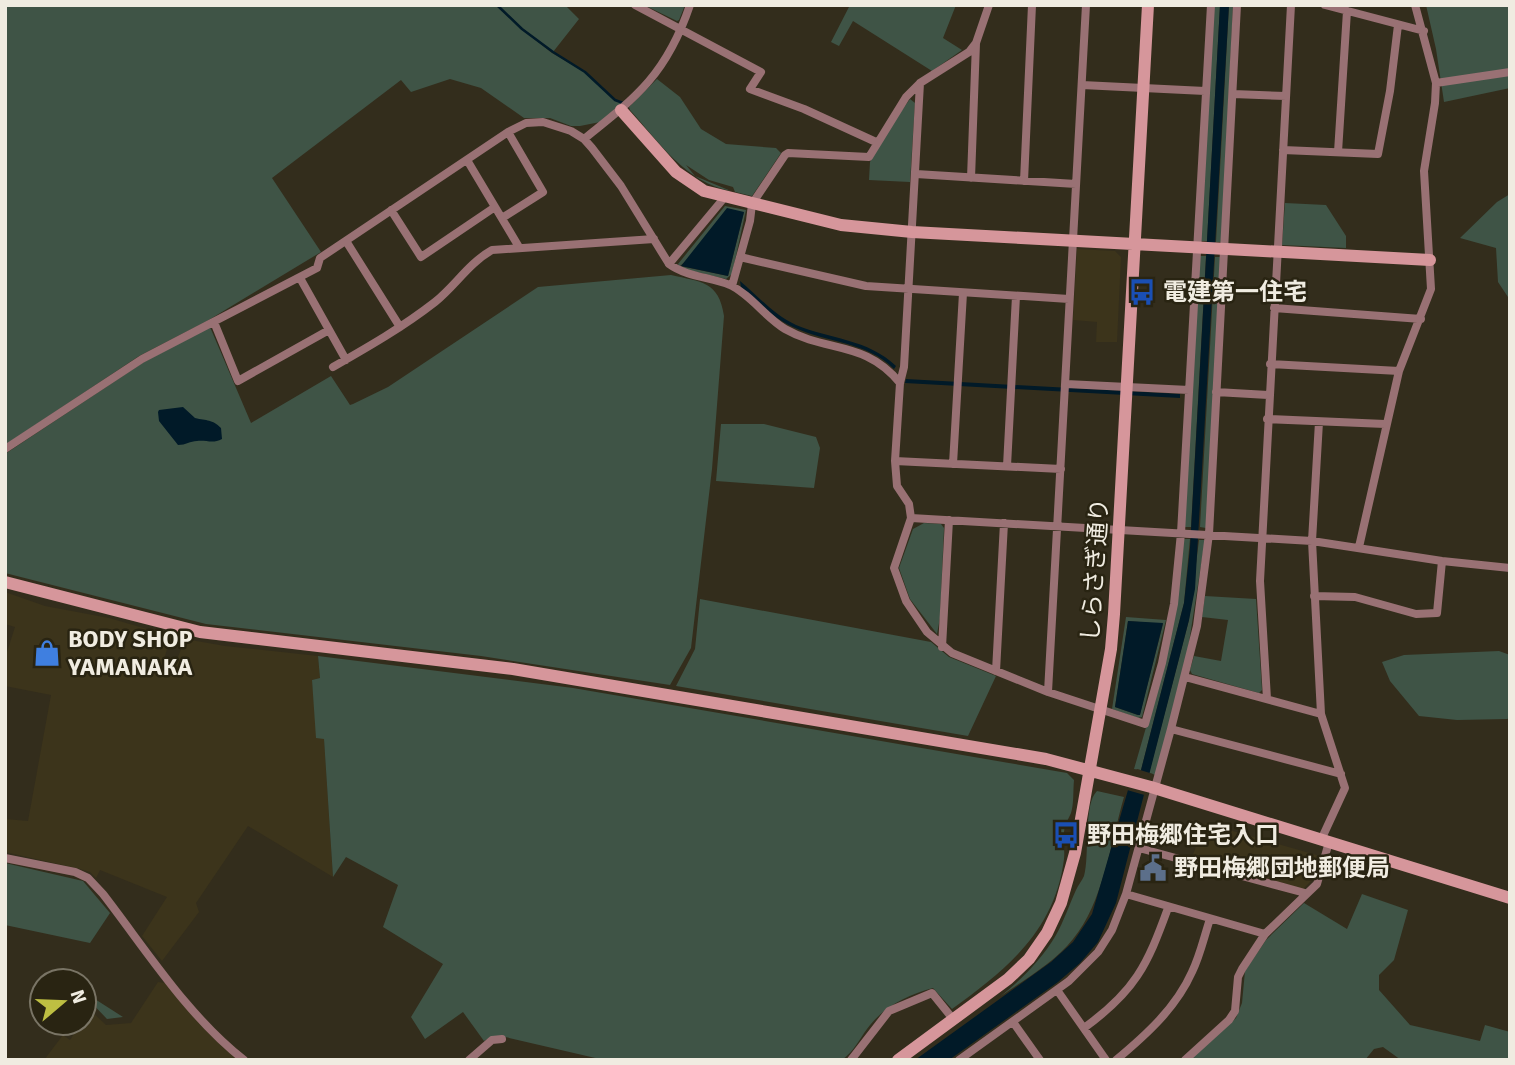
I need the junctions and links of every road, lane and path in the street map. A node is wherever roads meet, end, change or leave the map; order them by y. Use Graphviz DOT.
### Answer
graph roads {
  1 [pos="635,5"];
  2 [pos="690,5"];
  3 [pos="989,5"];
  4 [pos="1032,5"];
  5 [pos="1086,5"];
  6 [pos="1148,5"];
  7 [pos="1210,5"];
  8 [pos="1237,5"];
  9 [pos="1291,5"];
  10 [pos="1325,5"];
  11 [pos="1415,5"];
  12 [pos="1346,11"];
  13 [pos="1398,25"];
  14 [pos="682,29"];
  15 [pos="1424,31"];
  16 [pos="976,43"];
  17 [pos="1510,72"];
  18 [pos="920,83"];
  19 [pos="1436,83"];
  20 [pos="1082,85"];
  21 [pos="1143,88"];
  22 [pos="1205,91"];
  23 [pos="1233,94"];
  24 [pos="1286,96"];
  25 [pos="621,110"];
  26 [pos="508,132"];
  27 [pos="584,139"];
  28 [pos="876,142"];
  29 [pos="1283,150"];
  30 [pos="1338,152"];
  31 [pos="467,160"];
  32 [pos="916,174"];
  33 [pos="971,178"];
  34 [pos="1024,181"];
  35 [pos="1076,184"];
  36 [pos="724,198"];
  37 [pos="752,204"];
  38 [pos="495,207"];
  39 [pos="391,211"];
  40 [pos="502,218"];
  41 [pos="912,233"];
  42 [pos="654,239"];
  43 [pos="346,240"];
  44 [pos="1073,242"];
  45 [pos="1135,245"];
  46 [pos="519,247"];
  47 [pos="1196,248"];
  48 [pos="1225,249"];
  49 [pos="1277,253"];
  50 [pos="740,257"];
  51 [pos="1430,260"];
  52 [pos="669,264"];
  53 [pos="300,278"];
  54 [pos="732,286"];
  55 [pos="909,290"];
  56 [pos="962,293"];
  57 [pos="1016,296"];
  58 [pos="1069,299"];
  59 [pos="1274,308"];
  60 [pos="1421,319"];
  61 [pos="214,322"];
  62 [pos="400,327"];
  63 [pos="329,330"];
  64 [pos="346,360"];
  65 [pos="1270,363"];
  66 [pos="333,367"];
  67 [pos="1399,371"];
  68 [pos="900,383"];
  69 [pos="1066,384"];
  70 [pos="1127,387"];
  71 [pos="1189,390"];
  72 [pos="1216,392"];
  73 [pos="1268,395"];
  74 [pos="1267,419"];
  75 [pos="1319,422"];
  76 [pos="1385,424"];
  77 [pos="5,449"];
  78 [pos="895,461"];
  79 [pos="953,464"];
  80 [pos="1007,466"];
  81 [pos="1061,469"];
  82 [pos="911,518"];
  83 [pos="949,520"];
  84 [pos="1004,523"];
  85 [pos="1058,526"];
  86 [pos="1120,530"];
  87 [pos="1181,533"];
  88 [pos="1209,534"];
  89 [pos="1262,537"];
  90 [pos="1312,541"];
  91 [pos="1359,547"];
  92 [pos="1442,561"];
  93 [pos="1510,568"];
  94 [pos="5,582"];
  95 [pos="1314,596"];
  96 [pos="942,646"];
  97 [pos="996,671"];
  98 [pos="1185,677"];
  99 [pos="1048,692"];
  100 [pos="1267,699"];
  101 [pos="1100,709"];
  102 [pos="1321,713"];
  103 [pos="1171,729"];
  104 [pos="1088,769"];
  105 [pos="1341,774"];
  106 [pos="1154,788"];
  107 [pos="1325,841"];
  108 [pos="1139,848"];
  109 [pos="5,858"];
  110 [pos="1306,893"];
  111 [pos="1126,894"];
  112 [pos="1510,898"];
  113 [pos="1168,908"];
  114 [pos="1210,919"];
  115 [pos="1265,934"];
  116 [pos="1057,990"];
  117 [pos="953,1018"];
  118 [pos="1013,1021"];
  119 [pos="1084,1028"];
  120 [pos="502,1039"];
  121 [pos="972,1056"];
  122 [pos="244,1060"];
  123 [pos="469,1060"];
  124 [pos="851,1060"];
  125 [pos="898,1060"];
  126 [pos="959,1060"];
  127 [pos="1040,1060"];
  128 [pos="1106,1060"];
  129 [pos="1116,1060"];
  130 [pos="1185,1060"];
  1 -- 14 [label="street"];
  2 -- 14 [label="street"];
  3 -- 16 [label="street"];
  4 -- 34 [label="street"];
  5 -- 20 [label="street"];
  6 -- 21 [label="street, しらさぎ通り"];
  7 -- 22 [label="street"];
  8 -- 23 [label="street"];
  9 -- 24 [label="street"];
  10 -- 12 [label="street"];
  11 -- 15 [label="street"];
  12 -- 13 [label="street"];
  12 -- 30 [label="street"];
  13 -- 15 [label="street"];
  13 -- 30 [label="street"];
  14 -- 25 [label="street"];
  14 -- 28 [label="street"];
  15 -- 19 [label="street"];
  16 -- 18 [label="street"];
  16 -- 33 [label="street"];
  17 -- 19 [label="street"];
  18 -- 28 [label="street"];
  18 -- 32 [label="street"];
  19 -- 51 [label="street"];
  20 -- 21 [label="street"];
  20 -- 35 [label="street"];
  21 -- 22 [label="street"];
  21 -- 45 [label="street, しらさぎ通り"];
  22 -- 47 [label="street"];
  23 -- 24 [label="street"];
  23 -- 48 [label="street"];
  24 -- 29 [label="street"];
  25 -- 27 [label="street"];
  25 -- 36 [label="street"];
  26 -- 27 [label="street"];
  26 -- 31 [label="street"];
  26 -- 40 [label="street"];
  27 -- 42 [label="street"];
  28 -- 37 [label="street"];
  29 -- 30 [label="street"];
  29 -- 49 [label="street"];
  31 -- 38 [label="street"];
  31 -- 39 [label="street"];
  32 -- 33 [label="street"];
  32 -- 41 [label="street"];
  33 -- 34 [label="street"];
  34 -- 35 [label="street"];
  35 -- 44 [label="street"];
  36 -- 37 [label="street"];
  36 -- 52 [label="street"];
  37 -- 41 [label="street"];
  37 -- 50 [label="street"];
  38 -- 39 [label="street"];
  38 -- 40 [label="street"];
  39 -- 43 [label="street"];
  40 -- 46 [label="street"];
  41 -- 44 [label="street"];
  41 -- 55 [label="street"];
  42 -- 46 [label="street"];
  42 -- 52 [label="street"];
  43 -- 53 [label="street"];
  43 -- 62 [label="street"];
  44 -- 45 [label="street"];
  44 -- 58 [label="street"];
  45 -- 47 [label="street"];
  45 -- 70 [label="street, しらさぎ通り"];
  46 -- 62 [label="street"];
  47 -- 48 [label="street"];
  47 -- 71 [label="street"];
  48 -- 49 [label="street"];
  48 -- 72 [label="street"];
  49 -- 51 [label="street"];
  49 -- 59 [label="street"];
  50 -- 54 [label="street"];
  50 -- 55 [label="street"];
  51 -- 60 [label="street"];
  52 -- 54 [label="street"];
  53 -- 61 [label="street"];
  53 -- 63 [label="street"];
  54 -- 68 [label="street"];
  55 -- 56 [label="street"];
  55 -- 68 [label="street"];
  56 -- 57 [label="street"];
  56 -- 79 [label="street"];
  57 -- 58 [label="street"];
  57 -- 80 [label="street"];
  58 -- 69 [label="street"];
  59 -- 60 [label="street"];
  59 -- 65 [label="street"];
  60 -- 67 [label="street"];
  61 -- 63 [label="street"];
  61 -- 77 [label="street"];
  62 -- 64 [label="street"];
  63 -- 64 [label="street"];
  64 -- 66 [label="street"];
  65 -- 67 [label="street"];
  65 -- 73 [label="street"];
  67 -- 76 [label="street"];
  68 -- 78 [label="street"];
  69 -- 70 [label="street"];
  69 -- 81 [label="street"];
  70 -- 71 [label="street"];
  70 -- 86 [label="street, しらさぎ通り"];
  71 -- 87 [label="street"];
  72 -- 73 [label="street"];
  72 -- 88 [label="street"];
  73 -- 74 [label="street"];
  74 -- 75 [label="street"];
  74 -- 89 [label="street"];
  75 -- 76 [label="street"];
  75 -- 90 [label="street"];
  76 -- 91 [label="street"];
  78 -- 79 [label="street"];
  78 -- 82 [label="street"];
  79 -- 80 [label="street"];
  80 -- 81 [label="street"];
  81 -- 85 [label="street"];
  82 -- 83 [label="street"];
  82 -- 96 [label="street"];
  83 -- 84 [label="street"];
  83 -- 96 [label="street"];
  84 -- 85 [label="street"];
  84 -- 97 [label="street"];
  85 -- 86 [label="street"];
  85 -- 99 [label="street"];
  86 -- 87 [label="street"];
  86 -- 101 [label="street, しらさぎ通り"];
  87 -- 88 [label="street"];
  87 -- 101 [label="street"];
  88 -- 89 [label="street"];
  88 -- 98 [label="street"];
  89 -- 90 [label="street"];
  89 -- 100 [label="street"];
  90 -- 91 [label="street"];
  90 -- 95 [label="street"];
  91 -- 92 [label="street"];
  92 -- 93 [label="street"];
  92 -- 95 [label="street"];
  94 -- 104 [label="street"];
  95 -- 102 [label="street"];
  96 -- 97 [label="street"];
  97 -- 99 [label="street"];
  98 -- 100 [label="street"];
  98 -- 103 [label="street"];
  99 -- 101 [label="street"];
  100 -- 102 [label="street"];
  101 -- 104 [label="street, しらさぎ通り"];
  102 -- 105 [label="street"];
  103 -- 105 [label="street"];
  103 -- 106 [label="street"];
  104 -- 106 [label="street"];
  104 -- 117 [label="street, しらさぎ通り"];
  105 -- 107 [label="street"];
  106 -- 107 [label="street"];
  106 -- 108 [label="street"];
  107 -- 110 [label="street"];
  107 -- 112 [label="street"];
  108 -- 110 [label="street"];
  108 -- 111 [label="street"];
  109 -- 122 [label="street"];
  110 -- 115 [label="street"];
  111 -- 113 [label="street"];
  111 -- 116 [label="street"];
  113 -- 114 [label="street"];
  113 -- 119 [label="street"];
  114 -- 115 [label="street"];
  114 -- 129 [label="street"];
  115 -- 130 [label="street"];
  116 -- 118 [label="street"];
  116 -- 119 [label="street"];
  117 -- 124 [label="street"];
  117 -- 125 [label="street, しらさぎ通り"];
  118 -- 121 [label="street"];
  118 -- 127 [label="street"];
  119 -- 128 [label="street"];
  120 -- 123 [label="street"];
  121 -- 126 [label="street"];
}
